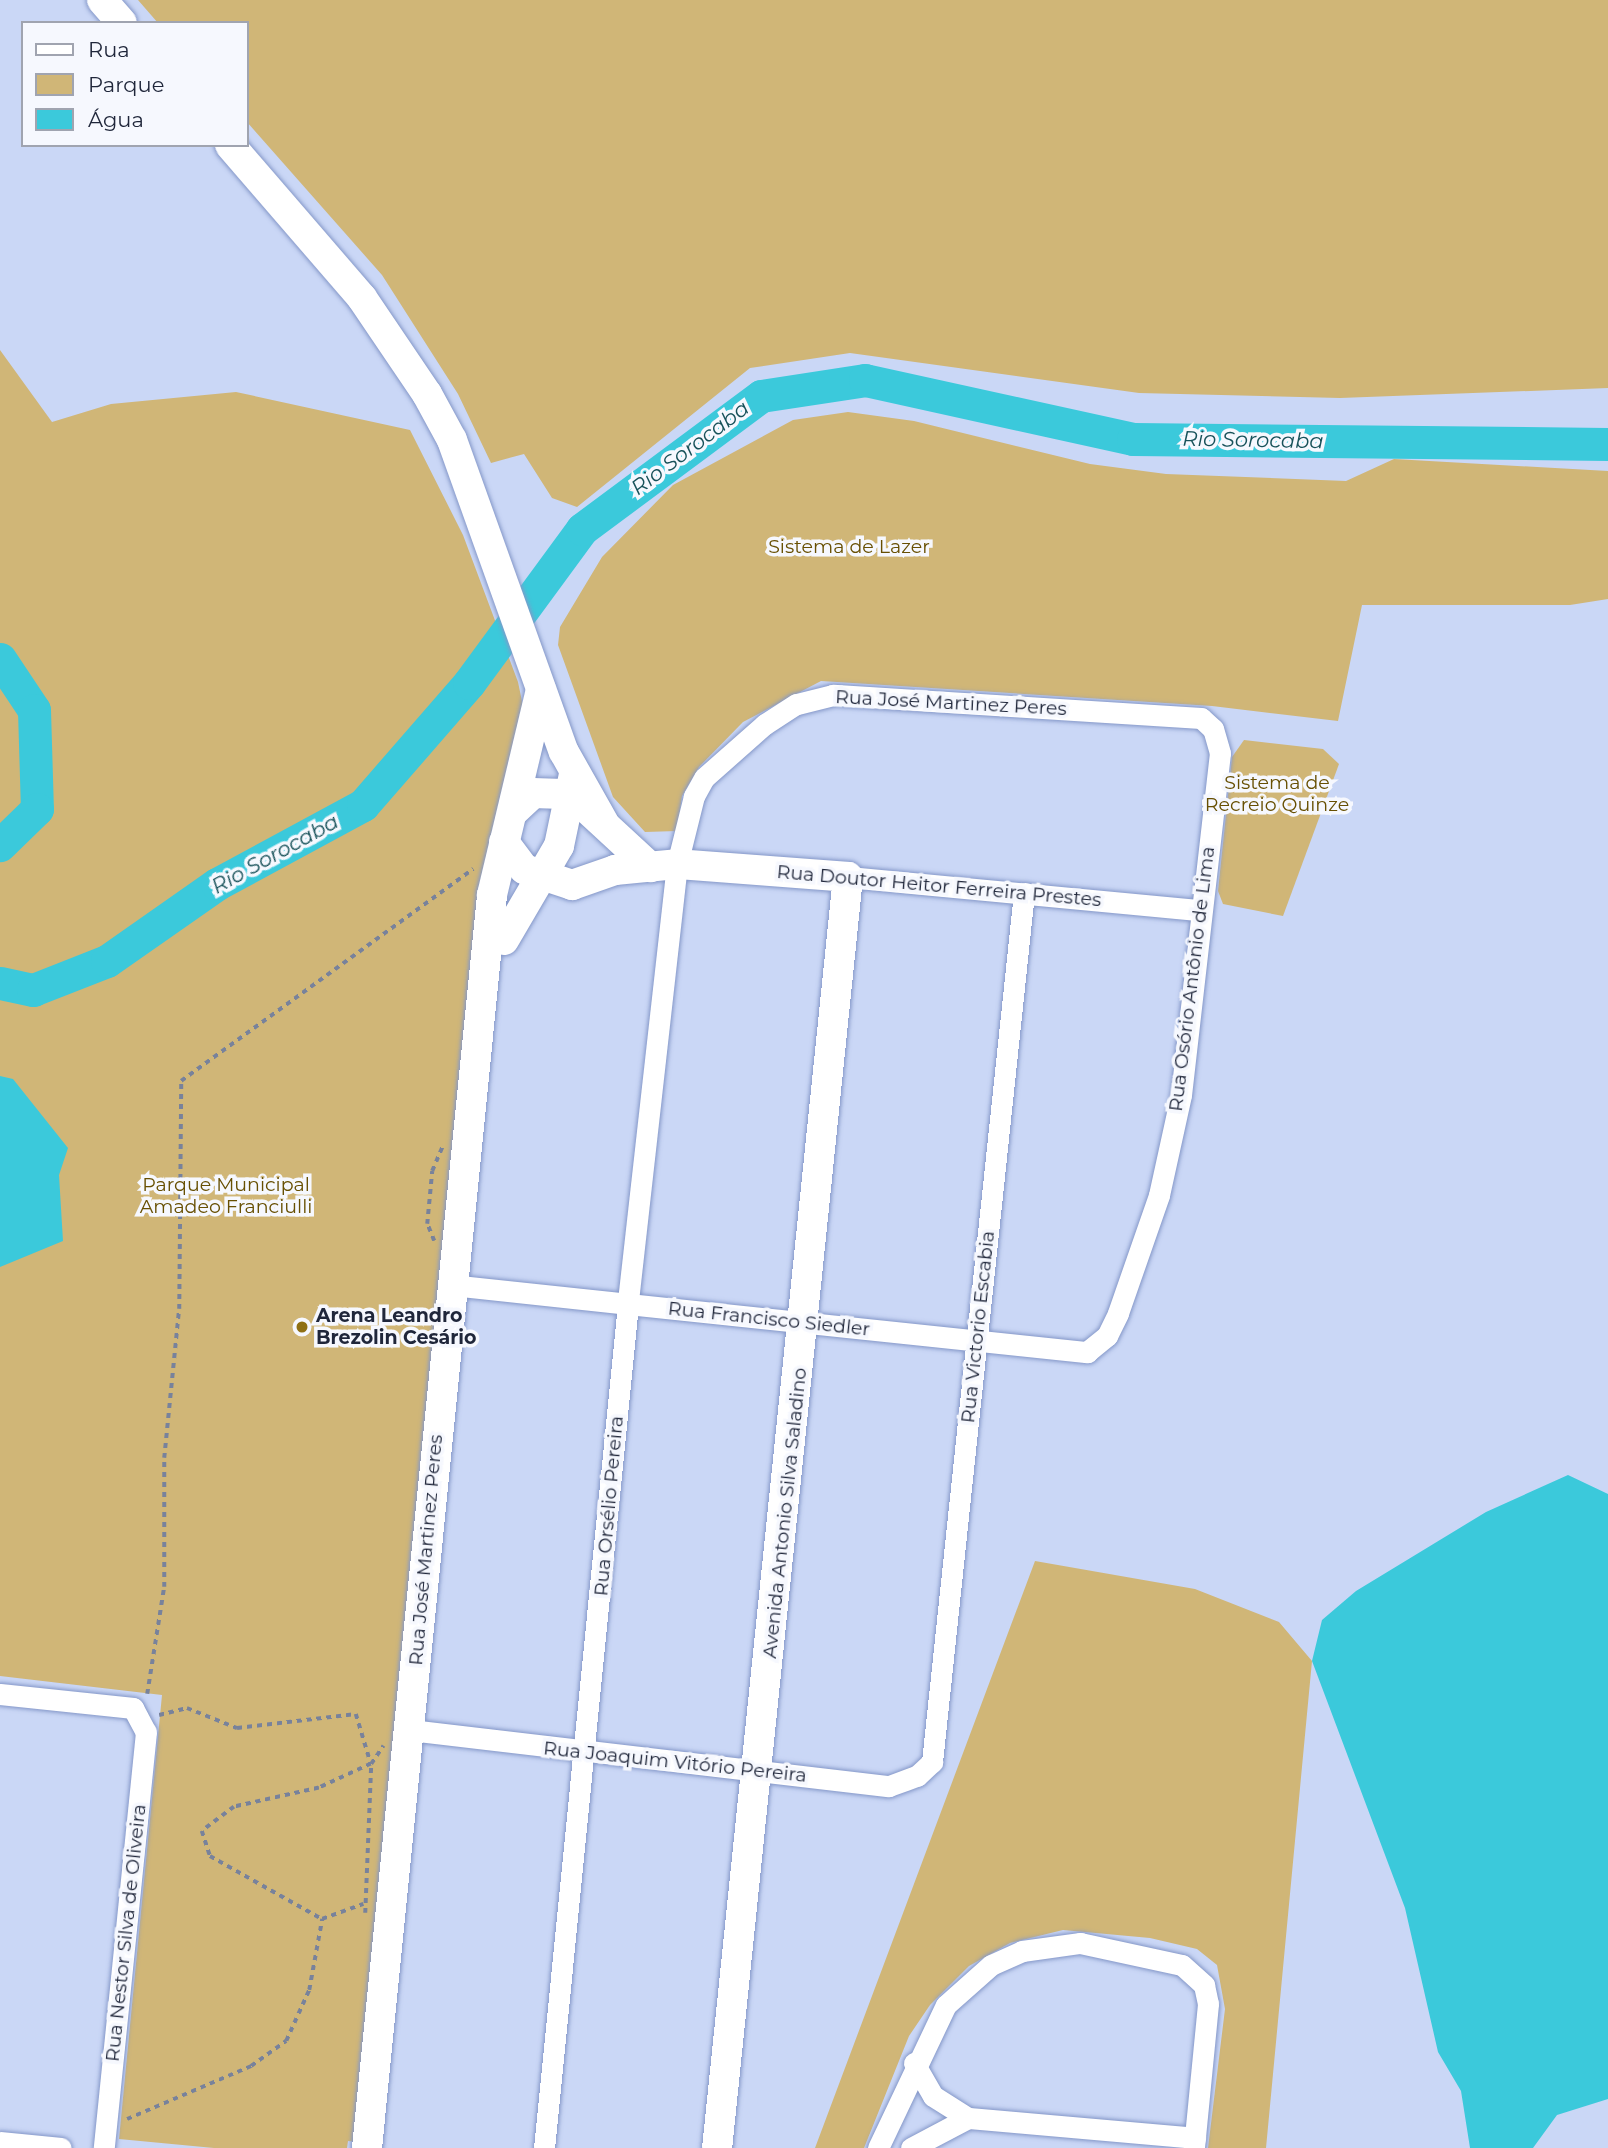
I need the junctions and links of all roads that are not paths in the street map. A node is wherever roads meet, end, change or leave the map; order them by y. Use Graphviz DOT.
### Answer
graph roads {
  1 [pos="102,0"];
  2 [pos="120,21"];
  3 [pos="232,147"];
  4 [pos="538,684"];
  5 [pos="1201,718"];
  6 [pos="573,784"];
  7 [pos="514,811"];
  8 [pos="493,852"];
  9 [pos="664,865"];
  10 [pos="545,877"];
  11 [pos="848,877"];
  12 [pos="587,882"];
  13 [pos="1024,893"];
  14 [pos="1200,910"];
  15 [pos="495,946"];
  16 [pos="451,1286"];
  17 [pos="628,1304"];
  18 [pos="806,1323"];
  19 [pos="977,1341"];
  20 [pos="1087,1352"];
  21 [pos="0,1694"];
  22 [pos="410,1730"];
  23 [pos="586,1752"];
  24 [pos="932,1762"];
  25 [pos="755,1771"];
  26 [pos="914,2063"];
  27 [pos="968,2118"];
  28 [pos="106,2137"];
  29 [pos="0,2142"];
  30 [pos="1195,2143"];
  31 [pos="61,2148"];
  32 [pos="367,2148"];
  33 [pos="544,2148"];
  34 [pos="716,2148"];
  35 [pos="878,2148"];
  36 [pos="911,2148"];
  1 -- 2 [label="main road"];
  3 -- 4 [label="main road"];
  4 -- 6 [label="main road"];
  4 -- 7 [label="main road, Rua José Martinez Peres"];
  5 -- 9 [label="street, Rua José Martinez Peres"];
  5 -- 14 [label="street, Rua Osório Antônio de Lima"];
  6 -- 7 [label="main road"];
  6 -- 9 [label="main road"];
  6 -- 10 [label="main road, Rua José Martinez Peres"];
  7 -- 8 [label="main road, Rua José Martinez Peres"];
  8 -- 10 [label="main road"];
  8 -- 15 [label="main road, Rua José Martinez Peres"];
  9 -- 11 [label="main road, Rua Doutor Heitor Ferreira Prestes"];
  9 -- 12 [label="main road"];
  9 -- 17 [label="street, Rua Orsélio Pereira"];
  10 -- 12 [label="main road"];
  10 -- 15 [label="main road, Rua José Martinez Peres"];
  11 -- 13 [label="street, Rua Doutor Heitor Ferreira Prestes"];
  11 -- 18 [label="main road, Avenida Antonio Silva Saladino"];
  12 -- 15 [label="main road"];
  13 -- 14 [label="street, Rua Doutor Heitor Ferreira Prestes"];
  13 -- 19 [label="street, Rua Victorio Escabia"];
  14 -- 20 [label="street, Rua Osório Antônio de Lima"];
  15 -- 16 [label="main road, Rua José Martinez Peres"];
  16 -- 17 [label="street, Rua Francisco Siedler"];
  16 -- 22 [label="main road, Rua José Martinez Peres"];
  17 -- 18 [label="street, Rua Francisco Siedler"];
  17 -- 23 [label="street, Rua Orsélio Pereira"];
  18 -- 19 [label="street, Rua Francisco Siedler"];
  18 -- 25 [label="main road, Avenida Antonio Silva Saladino"];
  19 -- 20 [label="street, Rua Francisco Siedler"];
  19 -- 24 [label="street, Rua Victorio Escabia"];
  21 -- 28 [label="street, Rua Nestor Silva de Oliveira"];
  22 -- 23 [label="street, Rua Joaquim Vitório Pereira"];
  22 -- 32 [label="main road, Rua José Martinez Peres"];
  23 -- 25 [label="street, Rua Joaquim Vitório Pereira"];
  23 -- 33 [label="street, Rua Orsélio Pereira"];
  24 -- 25 [label="street, Rua Joaquim Vitório Pereira"];
  25 -- 34 [label="main road, Avenida Antonio Silva Saladino"];
  26 -- 27 [label="street"];
  26 -- 30 [label="street"];
  26 -- 35 [label="street"];
  27 -- 30 [label="street"];
  27 -- 36 [label="street"];
  29 -- 31 [label="street"];
}
